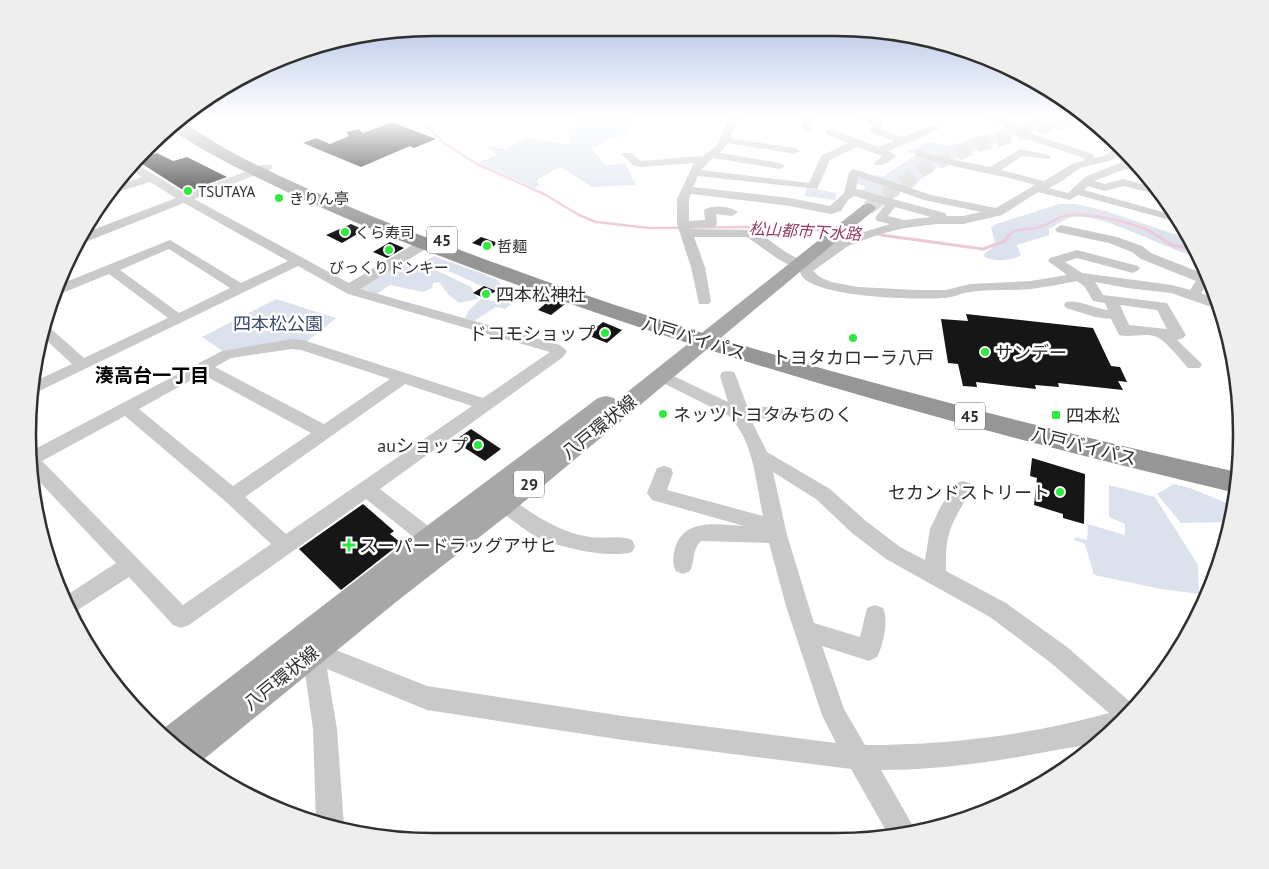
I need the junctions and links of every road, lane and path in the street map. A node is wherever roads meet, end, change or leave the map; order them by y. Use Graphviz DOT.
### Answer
graph roads {
  1 [pos="235,157"];
  2 [pos="242,157"];
  3 [pos="629,157"];
  4 [pos="711,157"];
  5 [pos="828,157"];
  6 [pos="891,157"];
  7 [pos="928,157"];
  8 [pos="1013,157"];
  9 [pos="1089,157"];
  10 [pos="1110,157"];
  11 [pos="1091,162"];
  12 [pos="879,163"];
  13 [pos="780,166"];
  14 [pos="1129,166"];
  15 [pos="262,169"];
  16 [pos="137,170"];
  17 [pos="694,172"];
  18 [pos="990,172"];
  19 [pos="150,178"];
  20 [pos="1086,182"];
  21 [pos="1043,187"];
  22 [pos="122,188"];
  23 [pos="1147,189"];
  24 [pos="686,190"];
  25 [pos="1076,191"];
  26 [pos="185,199"];
  27 [pos="858,202"];
  28 [pos="892,203"];
  29 [pos="1004,209"];
  30 [pos="732,212"];
  31 [pos="946,217"];
  32 [pos="1168,217"];
  33 [pos="904,224"];
  34 [pos="684,229"];
  35 [pos="1061,229"];
  36 [pos="90,236"];
  37 [pos="424,244"];
  38 [pos="298,261"];
  39 [pos="797,264"];
  40 [pos="110,269"];
  41 [pos="1133,269"];
  42 [pos="1079,277"];
  43 [pos="1200,277"];
  44 [pos="1202,282"];
  45 [pos="64,288"];
  46 [pos="241,288"];
  47 [pos="348,289"];
  48 [pos="1193,295"];
  49 [pos="1111,300"];
  50 [pos="704,301"];
  51 [pos="1211,302"];
  52 [pos="1071,305"];
  53 [pos="1117,315"];
  54 [pos="178,319"];
  55 [pos="1163,334"];
  56 [pos="49,335"];
  57 [pos="701,335"];
  58 [pos="1194,364"];
  59 [pos="83,365"];
  60 [pos="202,368"];
  61 [pos="663,376"];
  62 [pos="728,376"];
  63 [pos="403,378"];
  64 [pos="40,386"];
  65 [pos="486,405"];
  66 [pos="127,408"];
  67 [pos="738,412"];
  68 [pos="816,414"];
  69 [pos="324,432"];
  70 [pos="37,456"];
  71 [pos="760,456"];
  72 [pos="1231,467"];
  73 [pos="38,468"];
  74 [pos="664,472"];
  75 [pos="1230,480"];
  76 [pos="963,488"];
  77 [pos="367,489"];
  78 [pos="232,496"];
  79 [pos="504,504"];
  80 [pos="777,531"];
  81 [pos="429,538"];
  82 [pos="285,545"];
  83 [pos="625,546"];
  84 [pos="130,565"];
  85 [pos="683,565"];
  86 [pos="936,576"];
  87 [pos="74,603"];
  88 [pos="875,615"];
  89 [pos="807,631"];
  90 [pos="313,652"];
  91 [pos="1122,710"];
  92 [pos="1104,728"];
  93 [pos="177,738"];
  94 [pos="191,749"];
  95 [pos="861,758"];
  96 [pos="330,819"];
  97 [pos="899,827"];
  1 -- 15 [label="highway, 八戸バイパス / 45"];
  2 -- 15 [label="highway, 八戸バイパス / 45"];
  3 -- 4 [label="street"];
  4 -- 13 [label="street"];
  4 -- 17 [label="street"];
  5 -- 17 [label="street"];
  6 -- 12 [label="street"];
  7 -- 18 [label="street"];
  8 -- 18 [label="street"];
  9 -- 11 [label="street"];
  10 -- 11 [label="street"];
  11 -- 21 [label="street"];
  14 -- 20 [label="street"];
  15 -- 26 [label="street"];
  15 -- 37 [label="highway, 八戸バイパス / 45"];
  15 -- 57 [label="highway, 八戸バイパス / 45"];
  16 -- 19 [label="street"];
  17 -- 24 [label="street"];
  18 -- 21 [label="street"];
  19 -- 22 [label="street"];
  19 -- 26 [label="street"];
  20 -- 23 [label="street"];
  20 -- 25 [label="street"];
  21 -- 25 [label="street"];
  21 -- 29 [label="street"];
  24 -- 27 [label="street"];
  24 -- 34 [label="street"];
  25 -- 32 [label="street"];
  26 -- 36 [label="street"];
  26 -- 38 [label="street"];
  27 -- 28 [label="street"];
  27 -- 29 [label="street"];
  27 -- 39 [label="main road, 八戸環状線 / 29"];
  28 -- 31 [label="street"];
  28 -- 33 [label="street"];
  29 -- 33 [label="street"];
  30 -- 34 [label="street"];
  33 -- 39 [label="street"];
  34 -- 39 [label="street"];
  34 -- 50 [label="street"];
  35 -- 43 [label="street"];
  37 -- 47 [label="street"];
  37 -- 57 [label="highway, 八戸バイパス / 45"];
  38 -- 46 [label="street"];
  38 -- 47 [label="street"];
  39 -- 42 [label="street"];
  39 -- 57 [label="main road, 八戸環状線 / 29"];
  40 -- 45 [label="street"];
  40 -- 46 [label="street"];
  40 -- 54 [label="street"];
  41 -- 42 [label="street"];
  42 -- 48 [label="street"];
  42 -- 49 [label="street"];
  44 -- 48 [label="street"];
  46 -- 54 [label="street"];
  47 -- 65 [label="street"];
  48 -- 51 [label="street"];
  49 -- 53 [label="street"];
  49 -- 55 [label="street"];
  52 -- 53 [label="street"];
  53 -- 55 [label="street"];
  54 -- 59 [label="street"];
  55 -- 58 [label="street"];
  56 -- 59 [label="street"];
  57 -- 61 [label="main road, 八戸環状線 / 29"];
  57 -- 72 [label="highway, 八戸バイパス / 45"];
  57 -- 75 [label="highway, 八戸バイパス / 45"];
  57 -- 81 [label="main road, 八戸環状線 / 29"];
  59 -- 64 [label="street"];
  60 -- 63 [label="street"];
  60 -- 66 [label="street"];
  60 -- 69 [label="street"];
  61 -- 67 [label="street"];
  61 -- 79 [label="main road, 八戸環状線 / 29"];
  62 -- 67 [label="street"];
  63 -- 65 [label="street"];
  63 -- 69 [label="street"];
  65 -- 77 [label="street"];
  66 -- 70 [label="street"];
  66 -- 78 [label="street"];
  67 -- 68 [label="street"];
  67 -- 71 [label="street"];
  69 -- 78 [label="street"];
  71 -- 80 [label="street"];
  71 -- 86 [label="street"];
  73 -- 84 [label="street"];
  74 -- 80 [label="street"];
  76 -- 86 [label="street"];
  77 -- 81 [label="street"];
  77 -- 82 [label="street"];
  78 -- 82 [label="street"];
  79 -- 83 [label="street"];
  79 -- 90 [label="main road, 八戸環状線 / 29"];
  80 -- 85 [label="street"];
  80 -- 89 [label="street"];
  81 -- 93 [label="main road, 八戸環状線 / 29"];
  82 -- 84 [label="street"];
  84 -- 87 [label="street"];
  86 -- 91 [label="street"];
  88 -- 89 [label="street"];
  89 -- 95 [label="street"];
  90 -- 94 [label="main road, 八戸環状線 / 29"];
  90 -- 95 [label="street"];
  90 -- 96 [label="street"];
  92 -- 95 [label="street"];
  95 -- 97 [label="street"];
}
